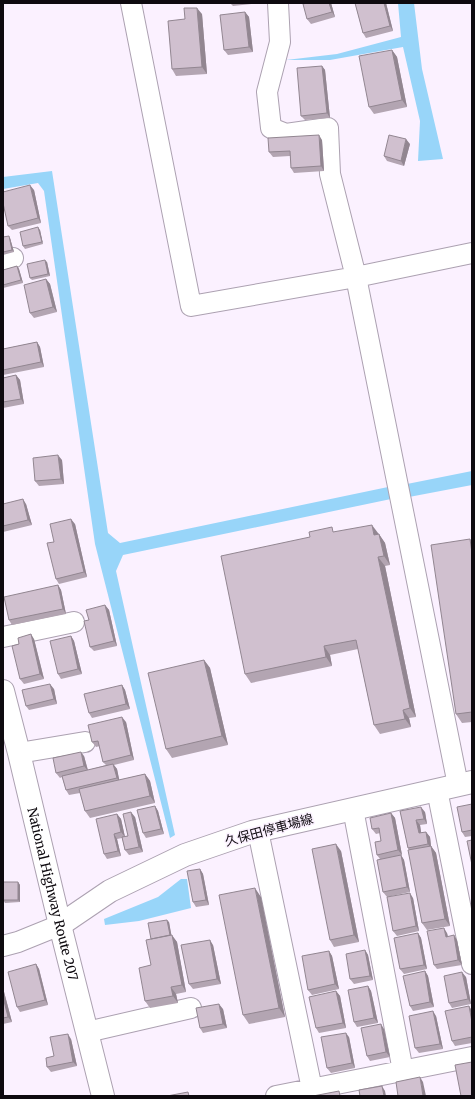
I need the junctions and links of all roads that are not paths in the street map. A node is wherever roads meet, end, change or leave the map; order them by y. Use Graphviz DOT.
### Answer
graph roads {
  1 [pos="131,3"];
  2 [pos="278,3"];
  3 [pos="472,253"];
  4 [pos="356,277"];
  5 [pos="74,622"];
  6 [pos="3,638"];
  7 [pos="3,691"];
  8 [pos="85,742"];
  9 [pos="19,753"];
  10 [pos="456,786"];
  11 [pos="353,809"];
  12 [pos="258,831"];
  13 [pos="60,925"];
  14 [pos="3,946"];
  15 [pos="472,964"];
  16 [pos="191,1008"];
  17 [pos="87,1032"];
  18 [pos="472,1057"];
  19 [pos="403,1071"];
  20 [pos="312,1089"];
  21 [pos="103,1096"];
  22 [pos="276,1096"];
  1 -- 4 [label="street"];
  2 -- 4 [label="street"];
  3 -- 4 [label="street"];
  4 -- 10 [label="street"];
  5 -- 6 [label="street"];
  7 -- 9 [label="main road, National Highway Route 207"];
  8 -- 9 [label="street"];
  9 -- 13 [label="main road, National Highway Route 207"];
  10 -- 11 [label="main road, 久保田停車場線"];
  10 -- 15 [label="street"];
  11 -- 12 [label="main road, 久保田停車場線"];
  11 -- 19 [label="street"];
  12 -- 13 [label="main road, 久保田停車場線"];
  12 -- 20 [label="street"];
  13 -- 14 [label="street"];
  13 -- 17 [label="main road, National Highway Route 207"];
  16 -- 17 [label="street"];
  17 -- 21 [label="main road, National Highway Route 207"];
  18 -- 19 [label="street"];
  19 -- 20 [label="street"];
  20 -- 22 [label="street"];
}
